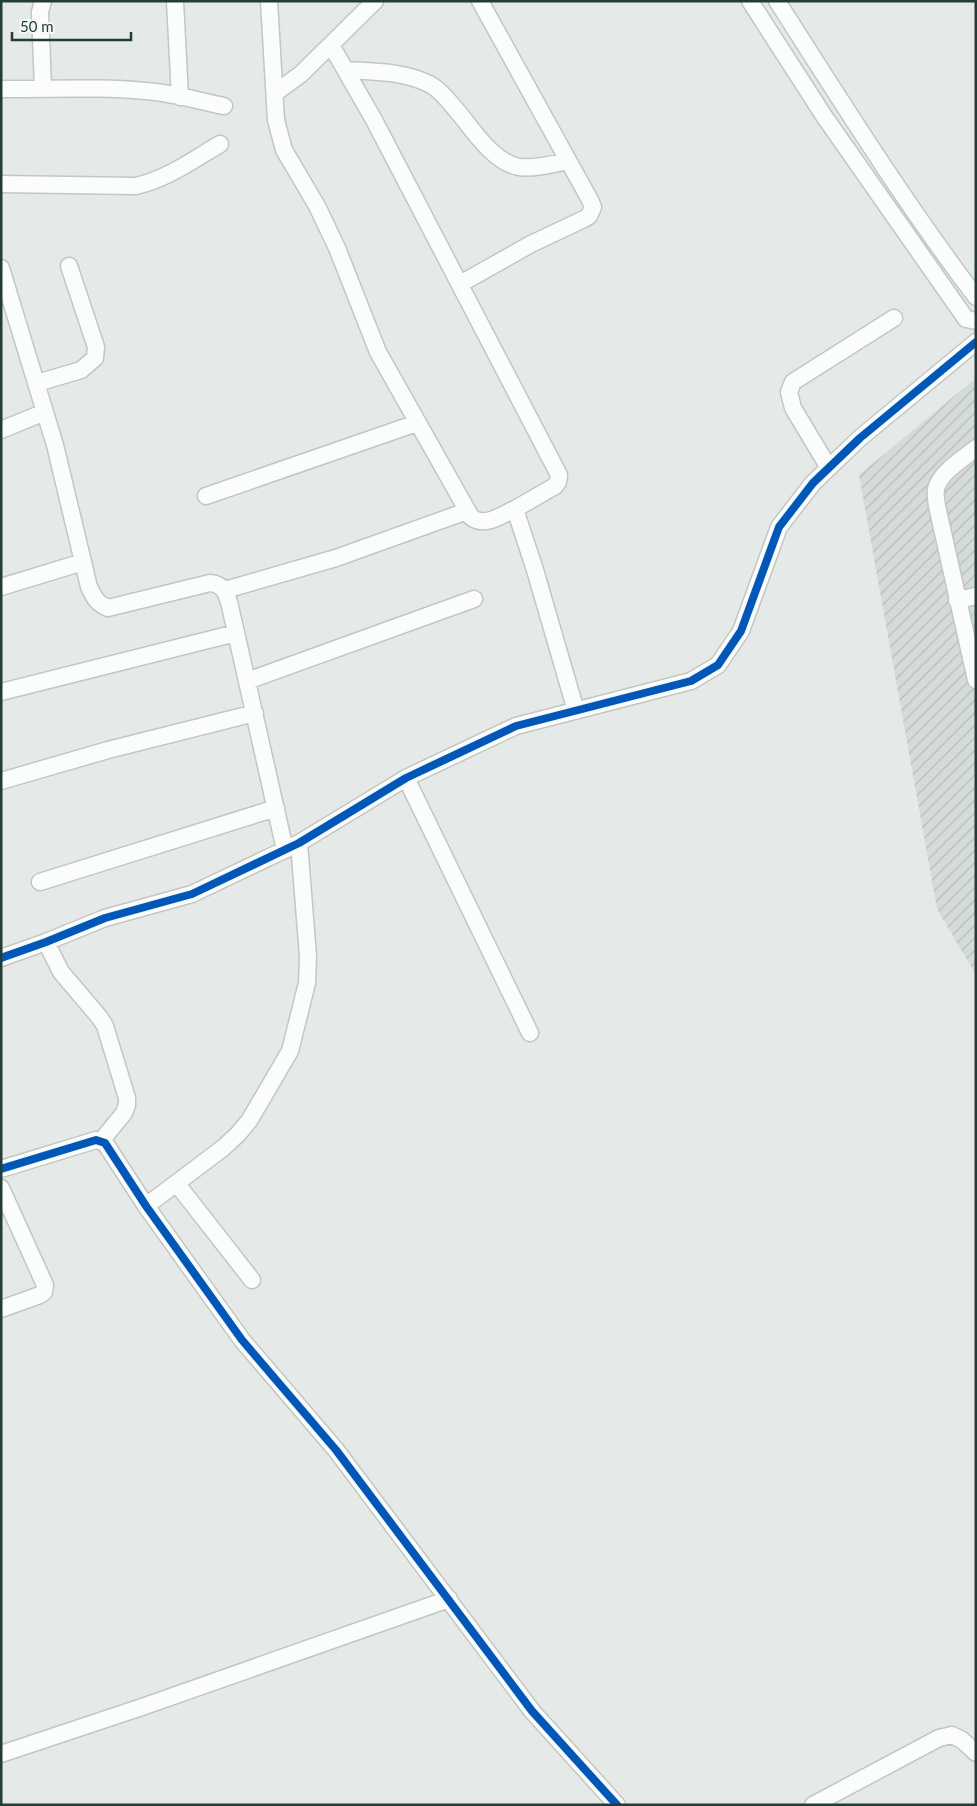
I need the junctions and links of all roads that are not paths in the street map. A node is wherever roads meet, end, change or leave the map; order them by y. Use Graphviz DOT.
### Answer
graph roads {
  1 [pos="43,1"];
  2 [pos="175,1"];
  3 [pos="269,1"];
  4 [pos="375,1"];
  5 [pos="480,1"];
  6 [pos="750,1"];
  7 [pos="777,1"];
  8 [pos="331,45"];
  9 [pos="346,70"];
  10 [pos="1,89"];
  11 [pos="43,89"];
  12 [pos="275,93"];
  13 [pos="180,97"];
  14 [pos="224,106"];
  15 [pos="220,144"];
  16 [pos="568,161"];
  17 [pos="1,184"];
  18 [pos="69,266"];
  19 [pos="1,268"];
  20 [pos="460,284"];
  21 [pos="976,297"];
  22 [pos="894,318"];
  23 [pos="976,321"];
  24 [pos="976,342"];
  25 [pos="37,382"];
  26 [pos="45,412"];
  27 [pos="417,424"];
  28 [pos="1,430"];
  29 [pos="976,448"];
  30 [pos="829,468"];
  31 [pos="206,496"];
  32 [pos="515,509"];
  33 [pos="467,511"];
  34 [pos="83,562"];
  35 [pos="1,587"];
  36 [pos="225,590"];
  37 [pos="976,596"];
  38 [pos="474,599"];
  39 [pos="957,600"];
  40 [pos="236,633"];
  41 [pos="976,680"];
  42 [pos="247,681"];
  43 [pos="1,692"];
  44 [pos="576,711"];
  45 [pos="255,713"];
  46 [pos="406,778"];
  47 [pos="1,781"];
  48 [pos="276,808"];
  49 [pos="292,846"];
  50 [pos="40,882"];
  51 [pos="46,942"];
  52 [pos="1,958"];
  53 [pos="530,1033"];
  54 [pos="101,1141"];
  55 [pos="1,1170"];
  56 [pos="177,1184"];
  57 [pos="1,1188"];
  58 [pos="146,1206"];
  59 [pos="252,1280"];
  60 [pos="1,1309"];
  61 [pos="449,1599"];
  62 [pos="976,1753"];
  63 [pos="1,1754"];
  64 [pos="617,1805"];
  65 [pos="813,1805"];
  1 -- 11 [label="street"];
  2 -- 13 [label="street"];
  3 -- 12 [label="street"];
  4 -- 8 [label="street"];
  5 -- 16 [label="street"];
  6 -- 23 [label="street"];
  7 -- 21 [label="street"];
  8 -- 9 [label="street"];
  8 -- 12 [label="street"];
  9 -- 16 [label="street"];
  9 -- 20 [label="street"];
  10 -- 11 [label="street"];
  11 -- 13 [label="street"];
  12 -- 27 [label="street"];
  13 -- 14 [label="street"];
  15 -- 17 [label="street"];
  16 -- 20 [label="street"];
  18 -- 25 [label="street"];
  19 -- 25 [label="street"];
  20 -- 32 [label="street"];
  22 -- 30 [label="street"];
  24 -- 30 [label="street"];
  25 -- 26 [label="street"];
  26 -- 28 [label="street"];
  26 -- 34 [label="street"];
  27 -- 31 [label="street"];
  27 -- 33 [label="street"];
  29 -- 39 [label="street"];
  30 -- 44 [label="street"];
  32 -- 33 [label="street"];
  32 -- 44 [label="street"];
  33 -- 36 [label="street"];
  34 -- 35 [label="street"];
  34 -- 36 [label="street"];
  36 -- 40 [label="street"];
  37 -- 39 [label="street"];
  38 -- 42 [label="street"];
  39 -- 41 [label="street"];
  40 -- 42 [label="street"];
  40 -- 43 [label="street"];
  42 -- 45 [label="street"];
  44 -- 46 [label="street"];
  45 -- 47 [label="street"];
  45 -- 48 [label="street"];
  46 -- 49 [label="street"];
  46 -- 53 [label="street"];
  48 -- 49 [label="street"];
  48 -- 50 [label="street"];
  49 -- 51 [label="street"];
  49 -- 56 [label="street"];
  51 -- 52 [label="street"];
  51 -- 54 [label="street"];
  54 -- 55 [label="street"];
  54 -- 58 [label="street"];
  56 -- 58 [label="street"];
  56 -- 59 [label="street"];
  57 -- 60 [label="street"];
  58 -- 61 [label="street"];
  61 -- 63 [label="street"];
  61 -- 64 [label="street"];
  62 -- 65 [label="street"];
}
